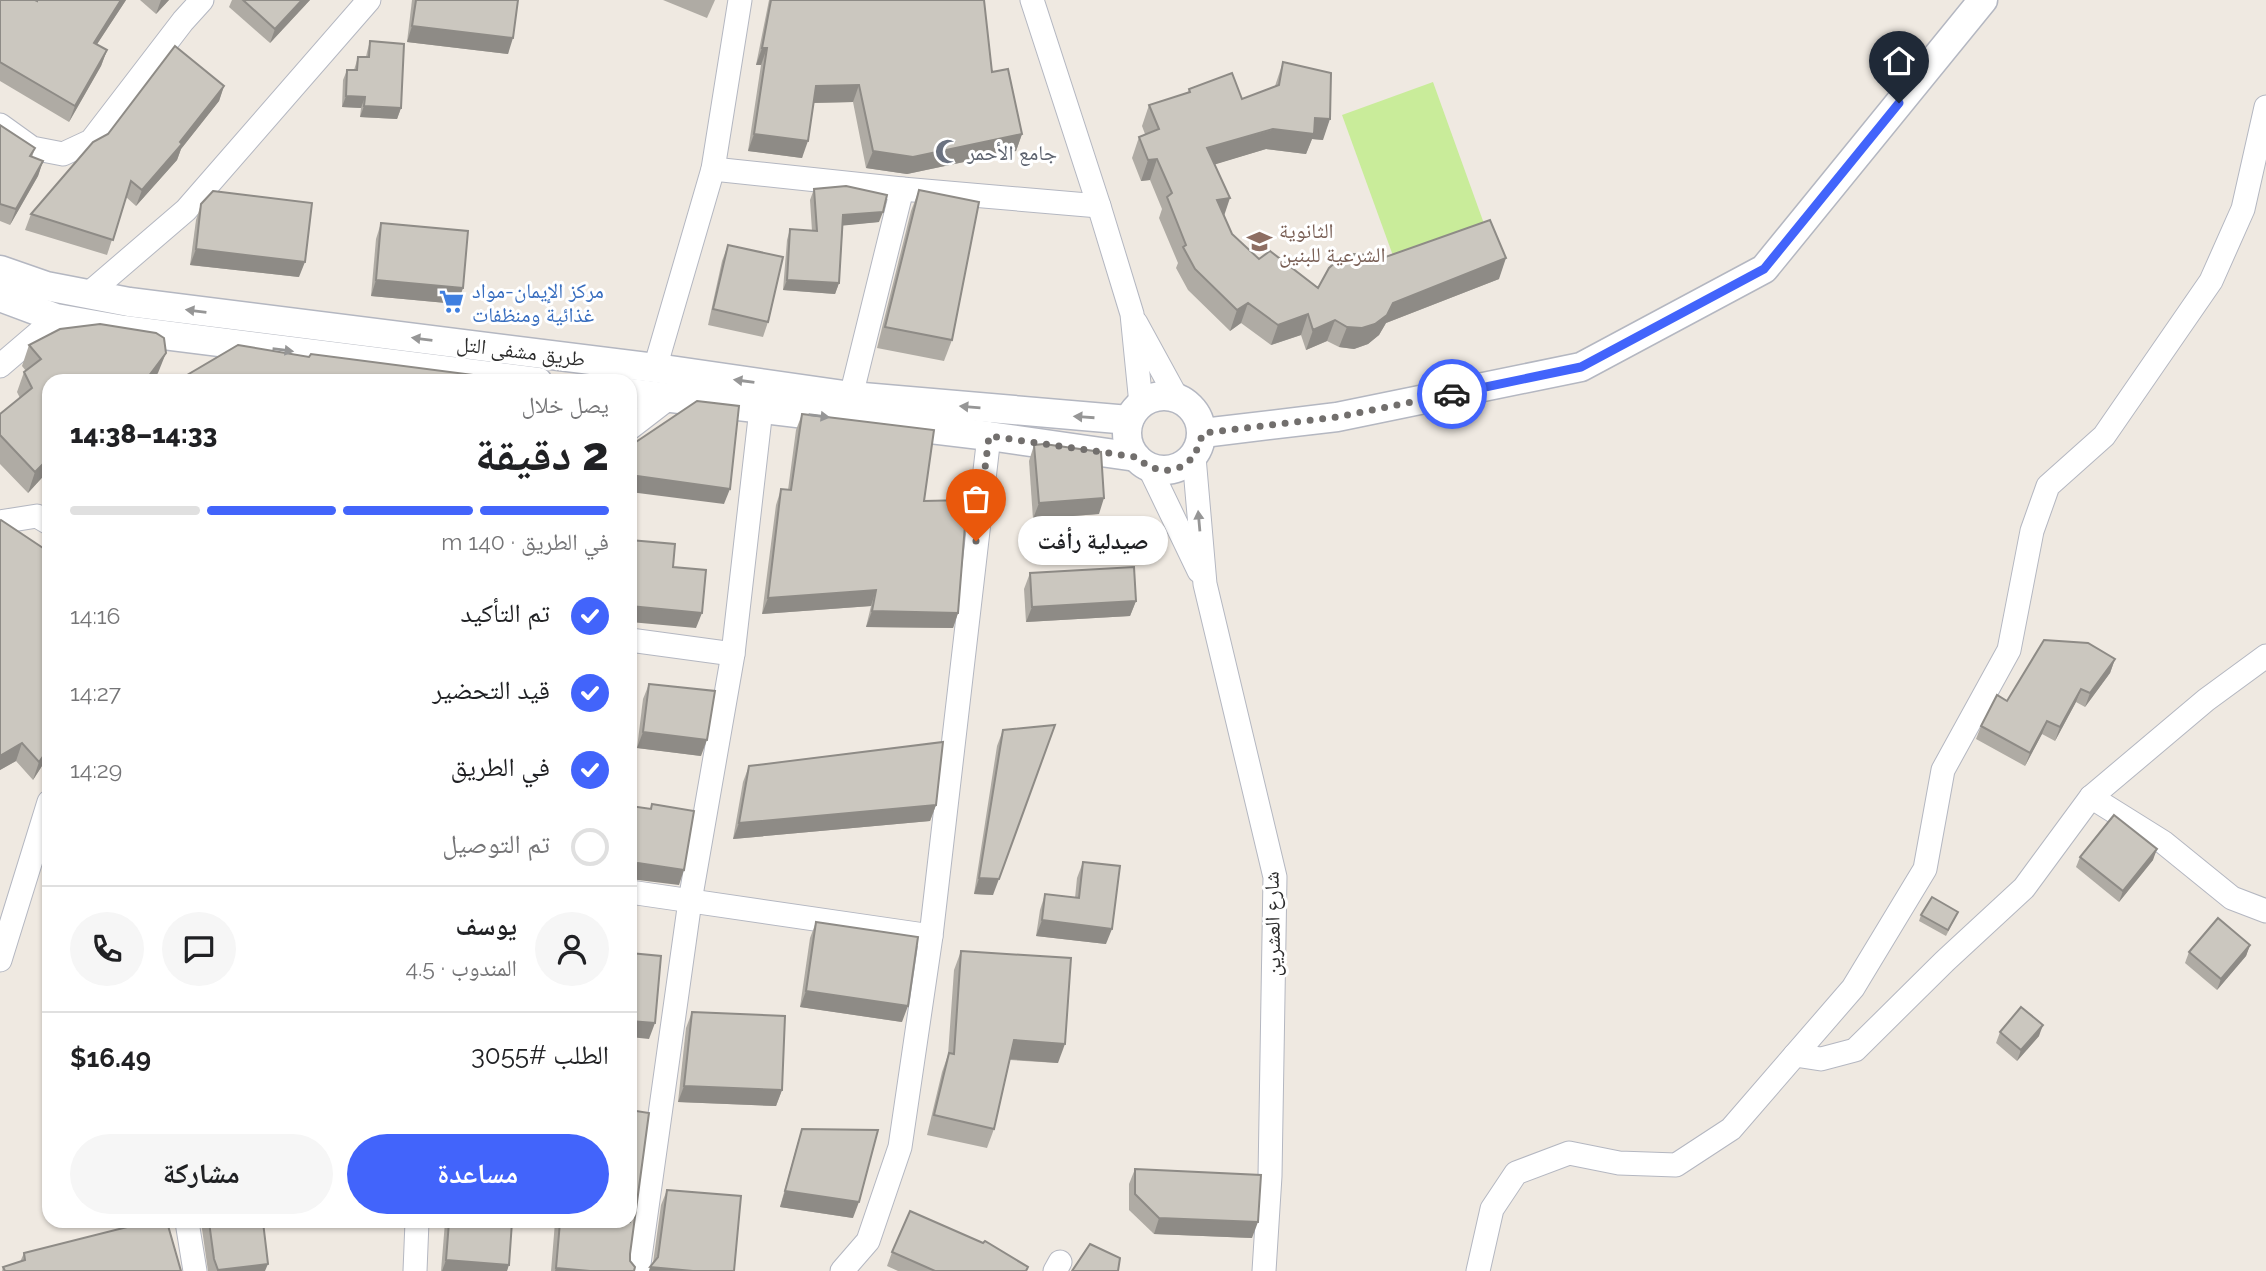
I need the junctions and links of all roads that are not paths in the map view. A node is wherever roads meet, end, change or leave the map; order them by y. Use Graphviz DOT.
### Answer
graph roads {
  1 [pos="202,0"];
  2 [pos="369,0"];
  3 [pos="740,0"];
  4 [pos="1032,0"];
  5 [pos="1983,0"];
  6 [pos="2266,107"];
  7 [pos="0,125"];
  8 [pos="713,169"];
  9 [pos="902,189"];
  10 [pos="1099,206"];
  11 [pos="0,270"];
  12 [pos="87,295"];
  13 [pos="0,297"];
  14 [pos="1132,314"];
  15 [pos="56,318"];
  16 [pos="0,366"];
  17 [pos="655,368"];
  18 [pos="474,374"];
  19 [pos="637,394"];
  20 [pos="850,396"];
  21 [pos="669,398"];
  22 [pos="1177,398"];
  23 [pos="761,409"];
  24 [pos="1135,412"];
  25 [pos="637,423"];
  26 [pos="989,436"];
  27 [pos="1198,445"];
  28 [pos="1142,462"];
  29 [pos="42,519"];
  30 [pos="0,522"];
  31 [pos="1205,584"];
  32 [pos="637,641"];
  33 [pos="733,654"];
  34 [pos="2266,656"];
  35 [pos="2091,797"];
  36 [pos="42,825"];
  37 [pos="637,893"];
  38 [pos="690,901"];
  39 [pos="2266,911"];
  40 [pos="930,936"];
  41 [pos="0,960"];
  42 [pos="1795,1055"];
  43 [pos="188,1228"];
  44 [pos="417,1228"];
  45 [pos="195,1271"];
  46 [pos="415,1271"];
  47 [pos="638,1271"];
  48 [pos="842,1271"];
  49 [pos="1264,1271"];
  50 [pos="1478,1271"];
  1 -- 7 [label="street"];
  2 -- 12 [label="street"];
  3 -- 8 [label="street"];
  4 -- 10 [label="street"];
  5 -- 27 [label="street"];
  6 -- 42 [label="street"];
  8 -- 9 [label="street"];
  8 -- 17 [label="street"];
  9 -- 10 [label="street"];
  9 -- 20 [label="street"];
  10 -- 14 [label="street"];
  11 -- 12 [label="street, طريق مشفى التل"];
  17 -- 12 [label="street, طريق مشفى التل, one-way"];
  13 -- 15 [label="street, طريق مشفى التل"];
  14 -- 22 [label="street"];
  14 -- 24 [label="street"];
  15 -- 16 [label="street"];
  15 -- 18 [label="street, طريق مشفى التل, one-way"];
  20 -- 17 [label="street, طريق مشفى التل, one-way"];
  19 -- 21 [label="street"];
  24 -- 20 [label="street, طريق مشفى التل, one-way"];
  21 -- 23 [label="street"];
  21 -- 25 [label="street"];
  22 -- 24 [label="street"];
  22 -- 27 [label="street"];
  23 -- 26 [label="street, one-way"];
  23 -- 33 [label="street"];
  24 -- 28 [label="street"];
  26 -- 28 [label="street"];
  26 -- 40 [label="street"];
  27 -- 28 [label="street"];
  31 -- 27 [label="street, one-way"];
  28 -- 31 [label="street"];
  29 -- 30 [label="street"];
  31 -- 49 [label="street, شارع العشرين"];
  32 -- 33 [label="street"];
  33 -- 38 [label="street"];
  34 -- 35 [label="street"];
  35 -- 39 [label="street"];
  35 -- 42 [label="street"];
  36 -- 41 [label="street"];
  37 -- 38 [label="street"];
  38 -- 40 [label="street"];
  38 -- 47 [label="street"];
  40 -- 48 [label="street"];
  42 -- 50 [label="street"];
  43 -- 45 [label="street"];
  44 -- 46 [label="street"];
}
